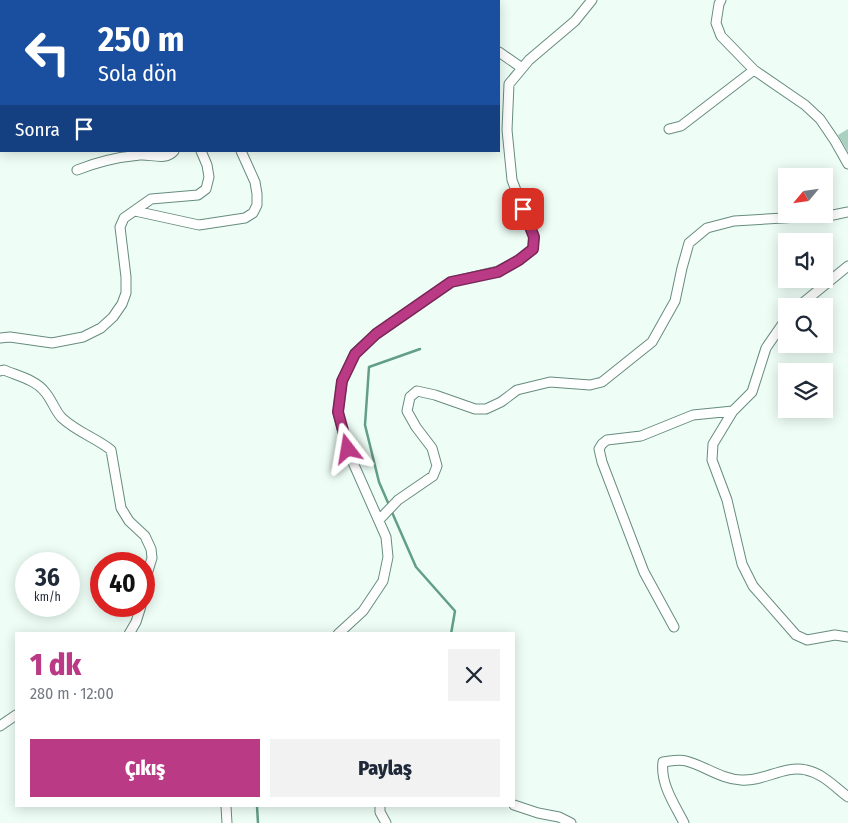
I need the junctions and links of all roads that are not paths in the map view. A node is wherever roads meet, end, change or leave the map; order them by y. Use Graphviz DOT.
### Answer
graph roads {
  1 [pos="592,0"];
  2 [pos="721,0"];
  3 [pos="500,53"];
  4 [pos="522,68"];
  5 [pos="754,70"];
  6 [pos="669,129"];
  7 [pos="173,152"];
  8 [pos="201,152"];
  9 [pos="241,152"];
  10 [pos="848,164"];
  11 [pos="77,170"];
  12 [pos="135,211"];
  13 [pos="848,212"];
  14 [pos="848,266"];
  15 [pos="809,298"];
  16 [pos="778,331"];
  17 [pos="0,338"];
  18 [pos="0,371"];
  19 [pos="733,411"];
  20 [pos="379,520"];
  21 [pos="151,552"];
  22 [pos="138,617"];
  23 [pos="674,627"];
  24 [pos="130,632"];
  25 [pos="340,632"];
  26 [pos="848,637"];
  27 [pos="15,716"];
  28 [pos="0,726"];
  29 [pos="848,797"];
  30 [pos="515,805"];
  31 [pos="226,807"];
  32 [pos="380,807"];
  33 [pos="227,823"];
  34 [pos="386,823"];
  35 [pos="571,823"];
  36 [pos="684,823"];
  1 -- 4 [label="street"];
  2 -- 5 [label="street"];
  3 -- 4 [label="street"];
  4 -- 20 [label="street"];
  5 -- 6 [label="street"];
  5 -- 10 [label="street"];
  7 -- 11 [label="street"];
  8 -- 12 [label="street"];
  9 -- 12 [label="street"];
  12 -- 17 [label="street"];
  13 -- 20 [label="street"];
  14 -- 15 [label="street"];
  16 -- 19 [label="street"];
  18 -- 21 [label="street"];
  19 -- 23 [label="street"];
  19 -- 26 [label="street"];
  20 -- 25 [label="street"];
  22 -- 24 [label="street"];
  27 -- 28 [label="street"];
  29 -- 36 [label="street"];
  30 -- 35 [label="street"];
  31 -- 33 [label="street"];
  32 -- 34 [label="street"];
}
